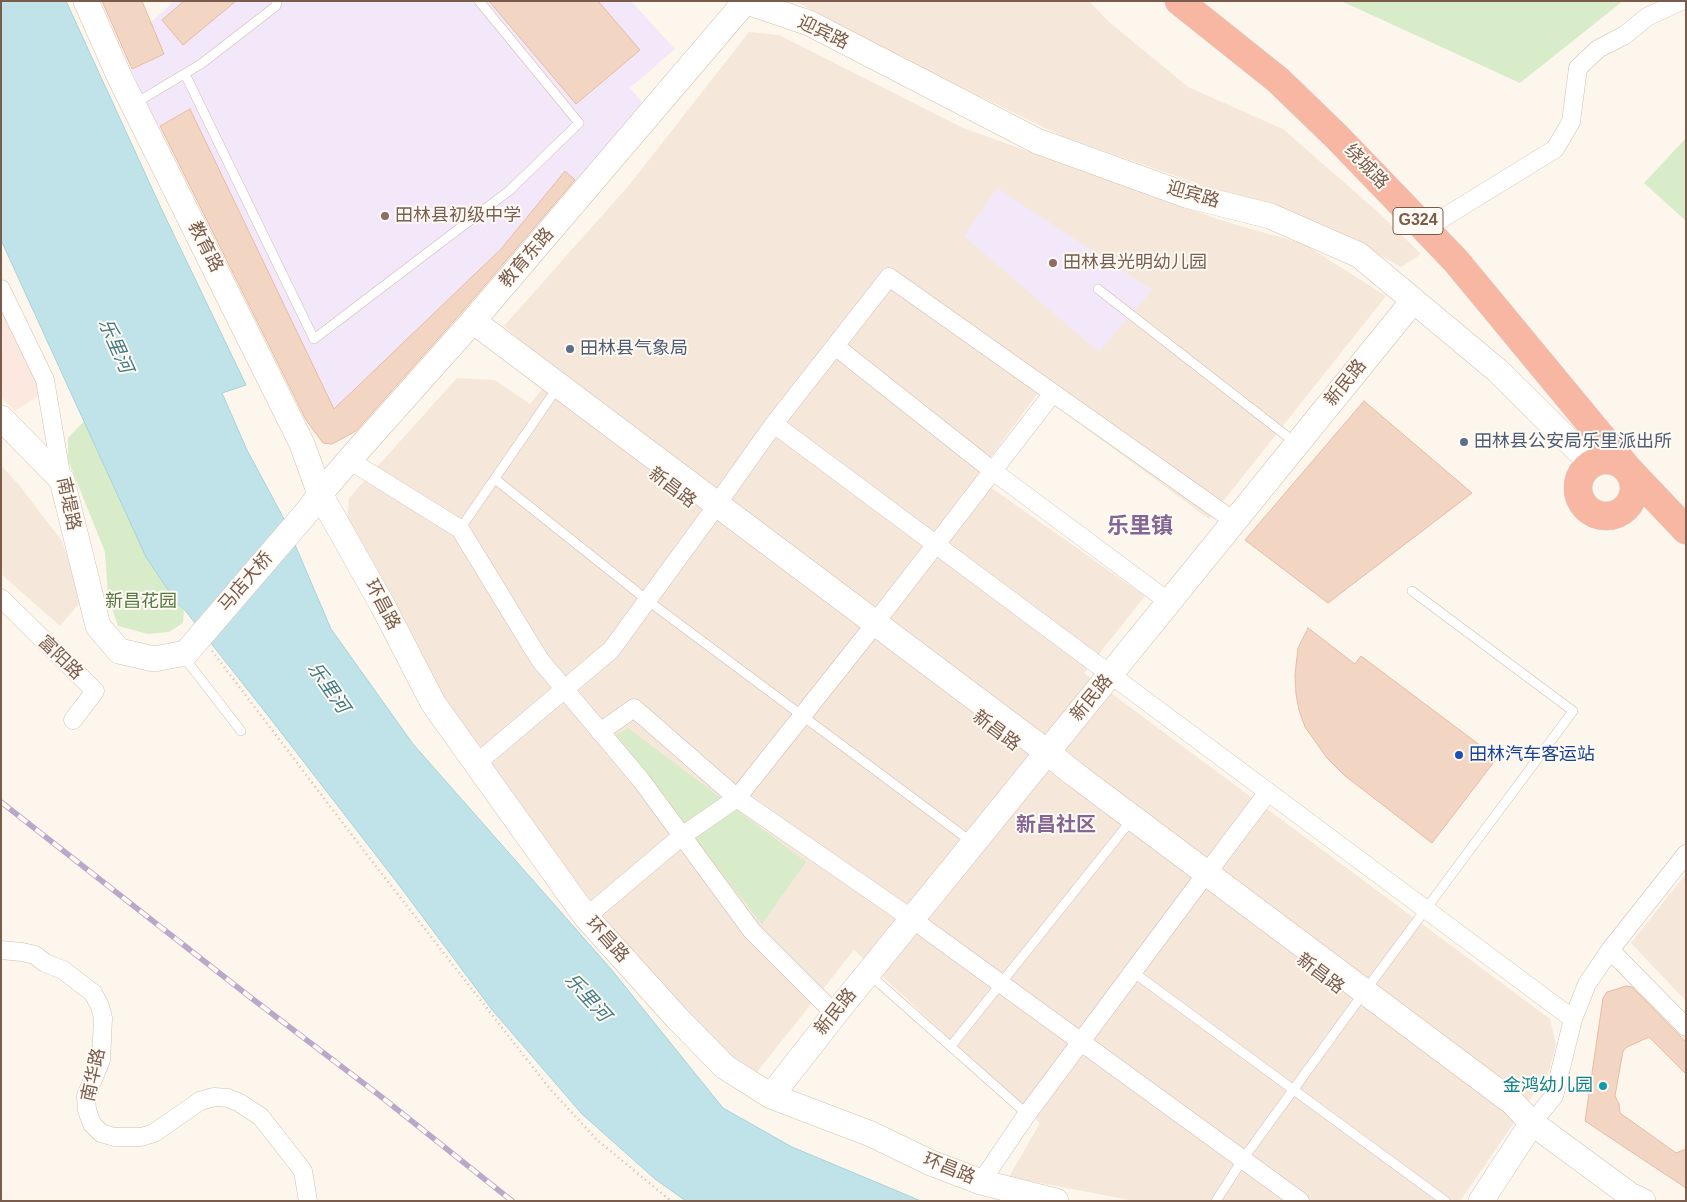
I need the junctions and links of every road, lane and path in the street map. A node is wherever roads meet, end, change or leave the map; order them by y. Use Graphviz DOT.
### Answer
graph roads {
  1 [pos="86,1"];
  2 [pos="277,1"];
  3 [pos="479,1"];
  4 [pos="1179,1"];
  5 [pos="1682,1"];
  6 [pos="744,2"];
  7 [pos="185,74"];
  8 [pos="134,104"];
  9 [pos="1425,229"];
  10 [pos="1,289"];
  11 [pos="1098,289"];
  12 [pos="1413,300"];
  13 [pos="468,326"];
  14 [pos="835,346"];
  15 [pos="1053,393"];
  16 [pos="551,397"];
  17 [pos="1,418"];
  18 [pos="774,424"];
  19 [pos="1297,444"];
  20 [pos="349,460"];
  21 [pos="1592,464"];
  22 [pos="1628,469"];
  23 [pos="993,471"];
  24 [pos="495,479"];
  25 [pos="62,480"];
  26 [pos="314,503"];
  27 [pos="713,510"];
  28 [pos="1234,521"];
  29 [pos="460,529"];
  30 [pos="1686,530"];
  31 [pos="936,545"];
  32 [pos="1412,591"];
  33 [pos="1,598"];
  34 [pos="647,600"];
  35 [pos="1169,602"];
  36 [pos="871,629"];
  37 [pos="184,653"];
  38 [pos="1111,675"];
  39 [pos="565,690"];
  40 [pos="802,717"];
  41 [pos="73,720"];
  42 [pos="241,731"];
  43 [pos="600,732"];
  44 [pos="1042,757"];
  45 [pos="477,764"];
  46 [pos="1268,792"];
  47 [pos="737,798"];
  48 [pos="1125,828"];
  49 [pos="682,836"];
  50 [pos="973,843"];
  51 [pos="1686,854"];
  52 [pos="1203,878"];
  53 [pos="1425,908"];
  54 [pos="586,917"];
  55 [pos="912,918"];
  56 [pos="1,950"];
  57 [pos="1610,950"];
  58 [pos="1133,972"];
  59 [pos="868,973"];
  60 [pos="1002,984"];
  61 [pos="1361,997"];
  62 [pos="835,1014"];
  63 [pos="1573,1019"];
  64 [pos="1686,1026"];
  65 [pos="1081,1042"];
  66 [pos="951,1046"];
  67 [pos="1293,1090"];
  68 [pos="771,1096"];
  69 [pos="1027,1114"];
  70 [pos="1532,1123"];
  71 [pos="1243,1159"];
  72 [pos="980,1182"];
  73 [pos="308,1201"];
  74 [pos="671,1201"];
  75 [pos="1056,1201"];
  76 [pos="1216,1201"];
  77 [pos="1300,1201"];
  78 [pos="1445,1201"];
  79 [pos="1481,1201"];
  80 [pos="1643,1201"];
  1 -- 8 [label="street, 教育路"];
  2 -- 7 [label="lane"];
  3 -- 7 [label="lane"];
  4 -- 9 [label="highway, 绕城路 / G324"];
  5 -- 9 [label="street"];
  6 -- 12 [label="street, 迎宾路"];
  6 -- 13 [label="street, 教育东路"];
  7 -- 8 [label="lane"];
  8 -- 26 [label="street, 教育路"];
  9 -- 22 [label="highway, 绕城路 / G324"];
  10 -- 25 [label="street, 南堤路"];
  11 -- 19 [label="lane"];
  12 -- 19 [label="street, 新民路"];
  12 -- 21 [label="street, 迎宾路"];
  13 -- 16 [label="street, 新昌路"];
  13 -- 20 [label="street, 教育东路"];
  13 -- 27 [label="street, 新昌路"];
  14 -- 15 [label="street"];
  14 -- 18 [label="street"];
  14 -- 23 [label="street"];
  15 -- 23 [label="street"];
  15 -- 28 [label="street"];
  16 -- 24 [label="lane"];
  16 -- 27 [label="street, 新昌路"];
  17 -- 25 [label="street"];
  18 -- 27 [label="street"];
  18 -- 31 [label="street"];
  19 -- 28 [label="street, 新民路"];
  20 -- 26 [label="street, 教育东路"];
  20 -- 29 [label="street"];
  21 -- 22 [label="highway, G324"];
  21 -- 22 [label="highway, G324"];
  22 -- 30 [label="highway, G324"];
  23 -- 31 [label="street"];
  23 -- 35 [label="street"];
  24 -- 29 [label="lane"];
  24 -- 34 [label="lane"];
  25 -- 37 [label="street, 南堤路"];
  26 -- 37 [label="street, 马店大桥"];
  26 -- 45 [label="street, 环昌路"];
  27 -- 34 [label="street"];
  27 -- 36 [label="street, 新昌路"];
  28 -- 35 [label="street, 新民路"];
  29 -- 39 [label="street"];
  31 -- 36 [label="street"];
  31 -- 38 [label="street"];
  32 -- 53 [label="lane"];
  33 -- 41 [label="street, 富阳路"];
  34 -- 39 [label="street"];
  34 -- 40 [label="lane"];
  35 -- 38 [label="street, 新民路"];
  36 -- 40 [label="street"];
  36 -- 44 [label="street, 新昌路"];
  37 -- 42 [label="lane"];
  37 -- 74 [label="path"];
  38 -- 44 [label="street, 新民路"];
  38 -- 46 [label="street"];
  39 -- 43 [label="street"];
  39 -- 45 [label="street"];
  40 -- 47 [label="street"];
  40 -- 50 [label="lane"];
  43 -- 47 [label="street"];
  43 -- 49 [label="street"];
  44 -- 48 [label="street, 新昌路"];
  44 -- 50 [label="street, 新民路"];
  44 -- 52 [label="street, 新昌路"];
  45 -- 54 [label="street, 环昌路"];
  46 -- 52 [label="street"];
  46 -- 53 [label="street"];
  47 -- 49 [label="street"];
  47 -- 55 [label="street"];
  48 -- 52 [label="street, 新昌路"];
  48 -- 60 [label="lane"];
  49 -- 54 [label="street"];
  49 -- 62 [label="street"];
  50 -- 55 [label="street, 新民路"];
  51 -- 57 [label="street"];
  52 -- 58 [label="street"];
  52 -- 61 [label="street, 新昌路"];
  53 -- 61 [label="lane"];
  53 -- 63 [label="street"];
  54 -- 68 [label="street, 环昌路"];
  55 -- 59 [label="street, 新民路"];
  55 -- 60 [label="street"];
  56 -- 73 [label="street, 南华路"];
  57 -- 63 [label="street"];
  57 -- 64 [label="street"];
  58 -- 65 [label="street"];
  58 -- 67 [label="lane"];
  59 -- 62 [label="street, 新民路"];
  59 -- 66 [label="lane"];
  60 -- 65 [label="street"];
  60 -- 66 [label="lane"];
  61 -- 67 [label="lane"];
  61 -- 70 [label="street, 新昌路"];
  62 -- 68 [label="street, 新民路"];
  63 -- 70 [label="street"];
  65 -- 69 [label="street"];
  65 -- 71 [label="street"];
  66 -- 69 [label="lane"];
  67 -- 71 [label="lane"];
  67 -- 78 [label="lane"];
  68 -- 72 [label="street, 环昌路"];
  69 -- 72 [label="street"];
  70 -- 79 [label="street"];
  70 -- 80 [label="street, 新昌路"];
  71 -- 76 [label="lane"];
  71 -- 77 [label="street"];
  72 -- 75 [label="street, 环昌路"];
}
